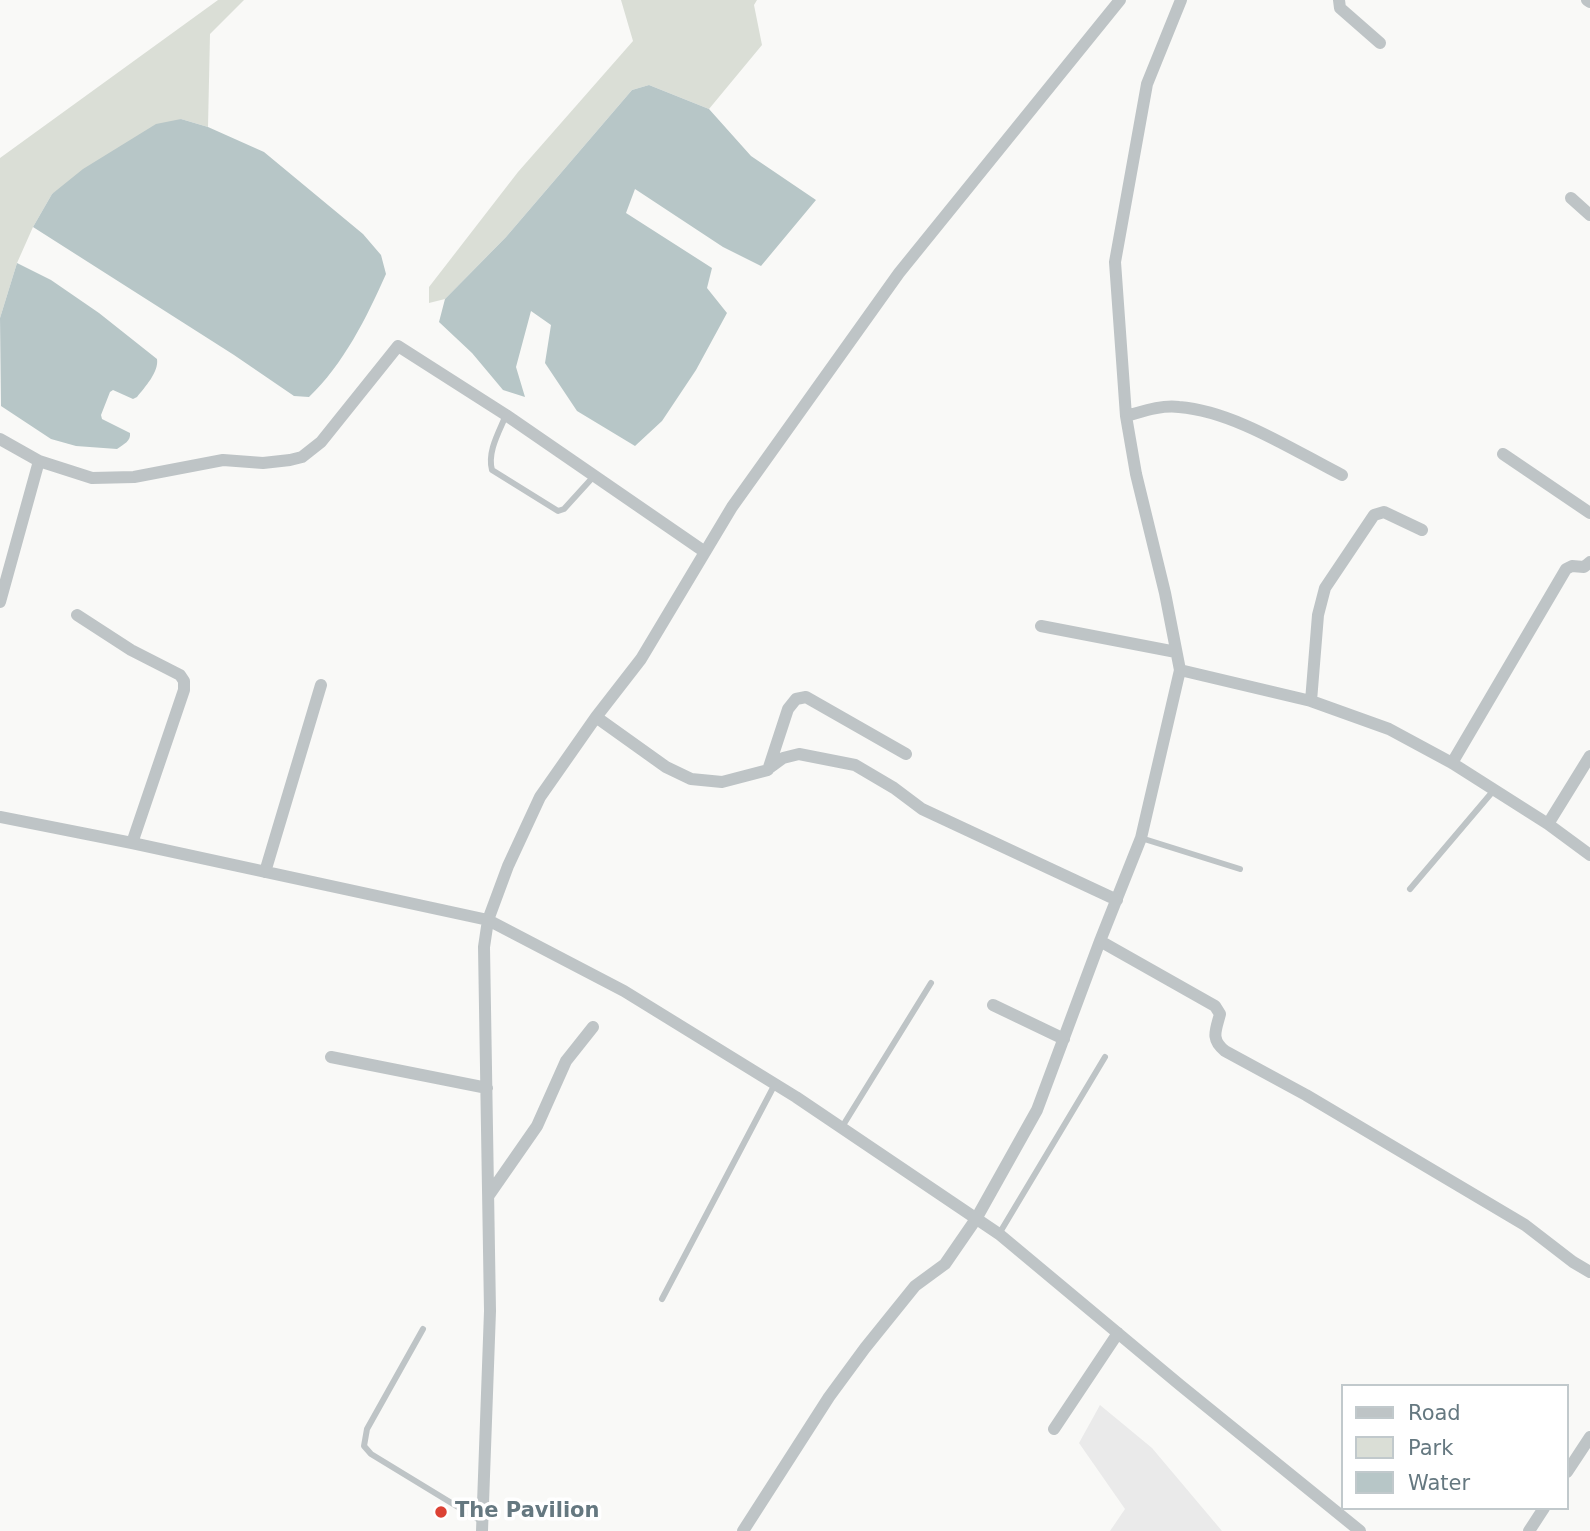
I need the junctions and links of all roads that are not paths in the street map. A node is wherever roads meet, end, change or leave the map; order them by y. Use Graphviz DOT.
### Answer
graph roads {
  1 [pos="1121,0"];
  2 [pos="1181,0"];
  3 [pos="1339,0"];
  4 [pos="1380,43"];
  5 [pos="1571,198"];
  6 [pos="1590,215"];
  7 [pos="506,415"];
  8 [pos="1126,416"];
  9 [pos="0,439"];
  10 [pos="1503,454"];
  11 [pos="39,461"];
  12 [pos="1342,475"];
  13 [pos="594,476"];
  14 [pos="1590,513"];
  15 [pos="1422,530"];
  16 [pos="705,552"];
  17 [pos="1590,562"];
  18 [pos="0,602"];
  19 [pos="77,615"];
  20 [pos="1041,625"];
  21 [pos="1176,652"];
  22 [pos="1180,670"];
  23 [pos="321,685"];
  24 [pos="1311,701"];
  25 [pos="596,717"];
  26 [pos="906,754"];
  27 [pos="1590,756"];
  28 [pos="1452,763"];
  29 [pos="768,770"];
  30 [pos="1493,790"];
  31 [pos="0,817"];
  32 [pos="1548,824"];
  33 [pos="1141,838"];
  34 [pos="132,843"];
  35 [pos="1590,855"];
  36 [pos="1240,869"];
  37 [pos="265,872"];
  38 [pos="1410,889"];
  39 [pos="1117,900"];
  40 [pos="488,920"];
  41 [pos="1100,941"];
  42 [pos="931,982"];
  43 [pos="993,1005"];
  44 [pos="593,1027"];
  45 [pos="1064,1039"];
  46 [pos="1105,1057"];
  47 [pos="331,1058"];
  48 [pos="775,1084"];
  49 [pos="487,1088"];
  50 [pos="841,1128"];
  51 [pos="488,1196"];
  52 [pos="976,1219"];
  53 [pos="999,1234"];
  54 [pos="1590,1272"];
  55 [pos="662,1299"];
  56 [pos="423,1329"];
  57 [pos="1118,1333"];
  58 [pos="1054,1429"];
  59 [pos="1590,1437"];
  60 [pos="1569,1469"];
  61 [pos="1543,1510"];
  62 [pos="482,1526"];
  63 [pos="743,1531"];
  64 [pos="1360,1531"];
  65 [pos="1529,1531"];
  1 -- 16 [label="street"];
  2 -- 8 [label="street"];
  3 -- 4 [label="street"];
  5 -- 6 [label="street"];
  7 -- 11 [label="street"];
  7 -- 13 [label="street"];
  7 -- 13 [label="lane"];
  8 -- 12 [label="street"];
  8 -- 21 [label="street"];
  9 -- 11 [label="street"];
  10 -- 14 [label="street"];
  11 -- 18 [label="street"];
  13 -- 16 [label="street"];
  15 -- 24 [label="street"];
  16 -- 25 [label="street"];
  17 -- 28 [label="street"];
  19 -- 34 [label="street"];
  20 -- 21 [label="street"];
  21 -- 22 [label="street"];
  22 -- 24 [label="street"];
  22 -- 33 [label="street"];
  23 -- 37 [label="street"];
  24 -- 28 [label="street"];
  25 -- 29 [label="street"];
  25 -- 40 [label="street"];
  26 -- 29 [label="street"];
  27 -- 32 [label="street"];
  28 -- 30 [label="street"];
  29 -- 39 [label="street"];
  30 -- 32 [label="street"];
  30 -- 38 [label="lane"];
  31 -- 34 [label="street"];
  32 -- 35 [label="street"];
  33 -- 36 [label="lane"];
  33 -- 39 [label="street"];
  34 -- 37 [label="street"];
  37 -- 40 [label="street"];
  39 -- 41 [label="street"];
  40 -- 48 [label="street"];
  40 -- 49 [label="street"];
  41 -- 45 [label="street"];
  41 -- 54 [label="street"];
  42 -- 50 [label="lane"];
  43 -- 45 [label="street"];
  44 -- 51 [label="street"];
  45 -- 52 [label="street"];
  46 -- 53 [label="lane"];
  47 -- 49 [label="street"];
  48 -- 50 [label="street"];
  48 -- 55 [label="lane"];
  49 -- 51 [label="street"];
  50 -- 52 [label="street"];
  51 -- 62 [label="street"];
  52 -- 53 [label="street"];
  52 -- 63 [label="street"];
  53 -- 57 [label="street"];
  56 -- 62 [label="lane"];
  57 -- 58 [label="street"];
  57 -- 64 [label="street"];
  59 -- 60 [label="street"];
  61 -- 65 [label="street"];
}
